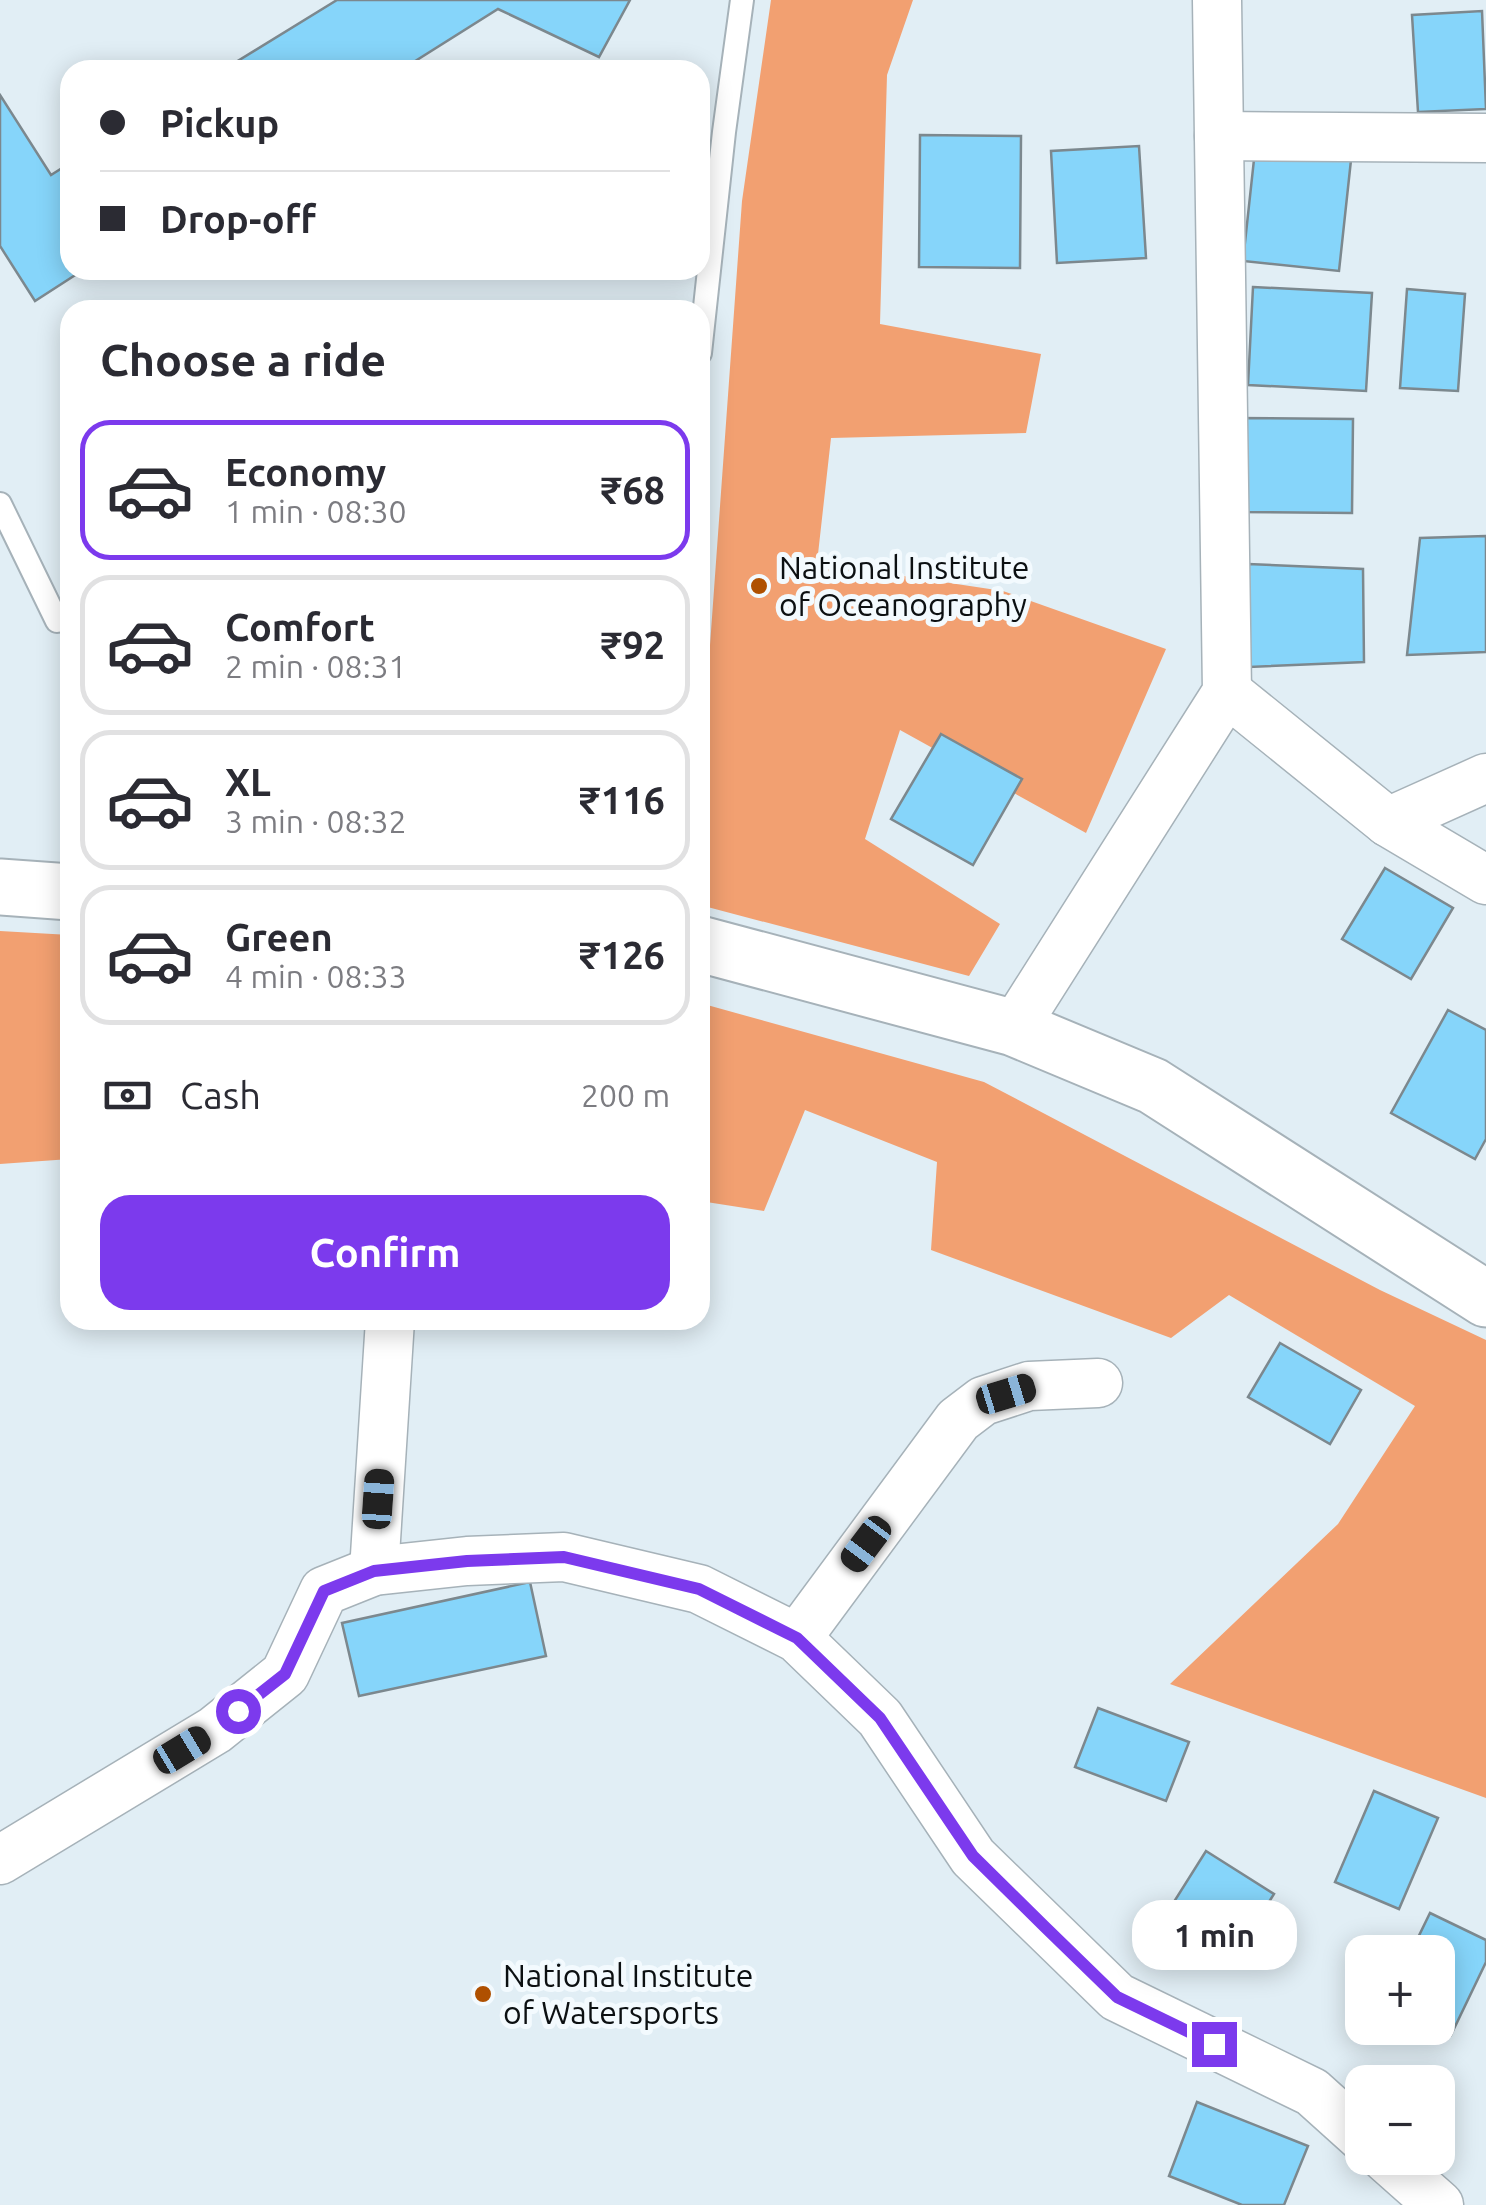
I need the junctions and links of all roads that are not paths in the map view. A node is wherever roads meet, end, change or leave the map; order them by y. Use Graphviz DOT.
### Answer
graph roads {
  1 [pos="742,0"];
  2 [pos="1218,0"];
  3 [pos="1219,136"];
  4 [pos="1486,138"];
  5 [pos="710,260"];
  6 [pos="0,504"];
  7 [pos="60,621"];
  8 [pos="1227,692"];
  9 [pos="1486,778"];
  10 [pos="1388,822"];
  11 [pos="1486,880"];
  12 [pos="0,887"];
  13 [pos="60,891"];
  14 [pos="710,947"];
  15 [pos="1014,1028"];
  16 [pos="1486,1300"];
  17 [pos="389,1330"];
  18 [pos="1098,1382"];
  19 [pos="374,1571"];
  20 [pos="797,1638"];
  21 [pos="0,1860"];
  22 [pos="1345,2122"];
  23 [pos="1405,2175"];
  24 [pos="1439,2205"];
  1 -- 5 [label="lane"];
  2 -- 3 [label="street"];
  3 -- 4 [label="street"];
  3 -- 8 [label="street"];
  6 -- 7 [label="lane"];
  8 -- 10 [label="street"];
  8 -- 15 [label="street"];
  9 -- 10 [label="street"];
  10 -- 11 [label="street"];
  12 -- 13 [label="street"];
  14 -- 15 [label="street"];
  15 -- 16 [label="street"];
  17 -- 19 [label="street"];
  18 -- 20 [label="street"];
  19 -- 20 [label="street"];
  19 -- 21 [label="street"];
  20 -- 22 [label="street"];
  23 -- 24 [label="street"];
}
